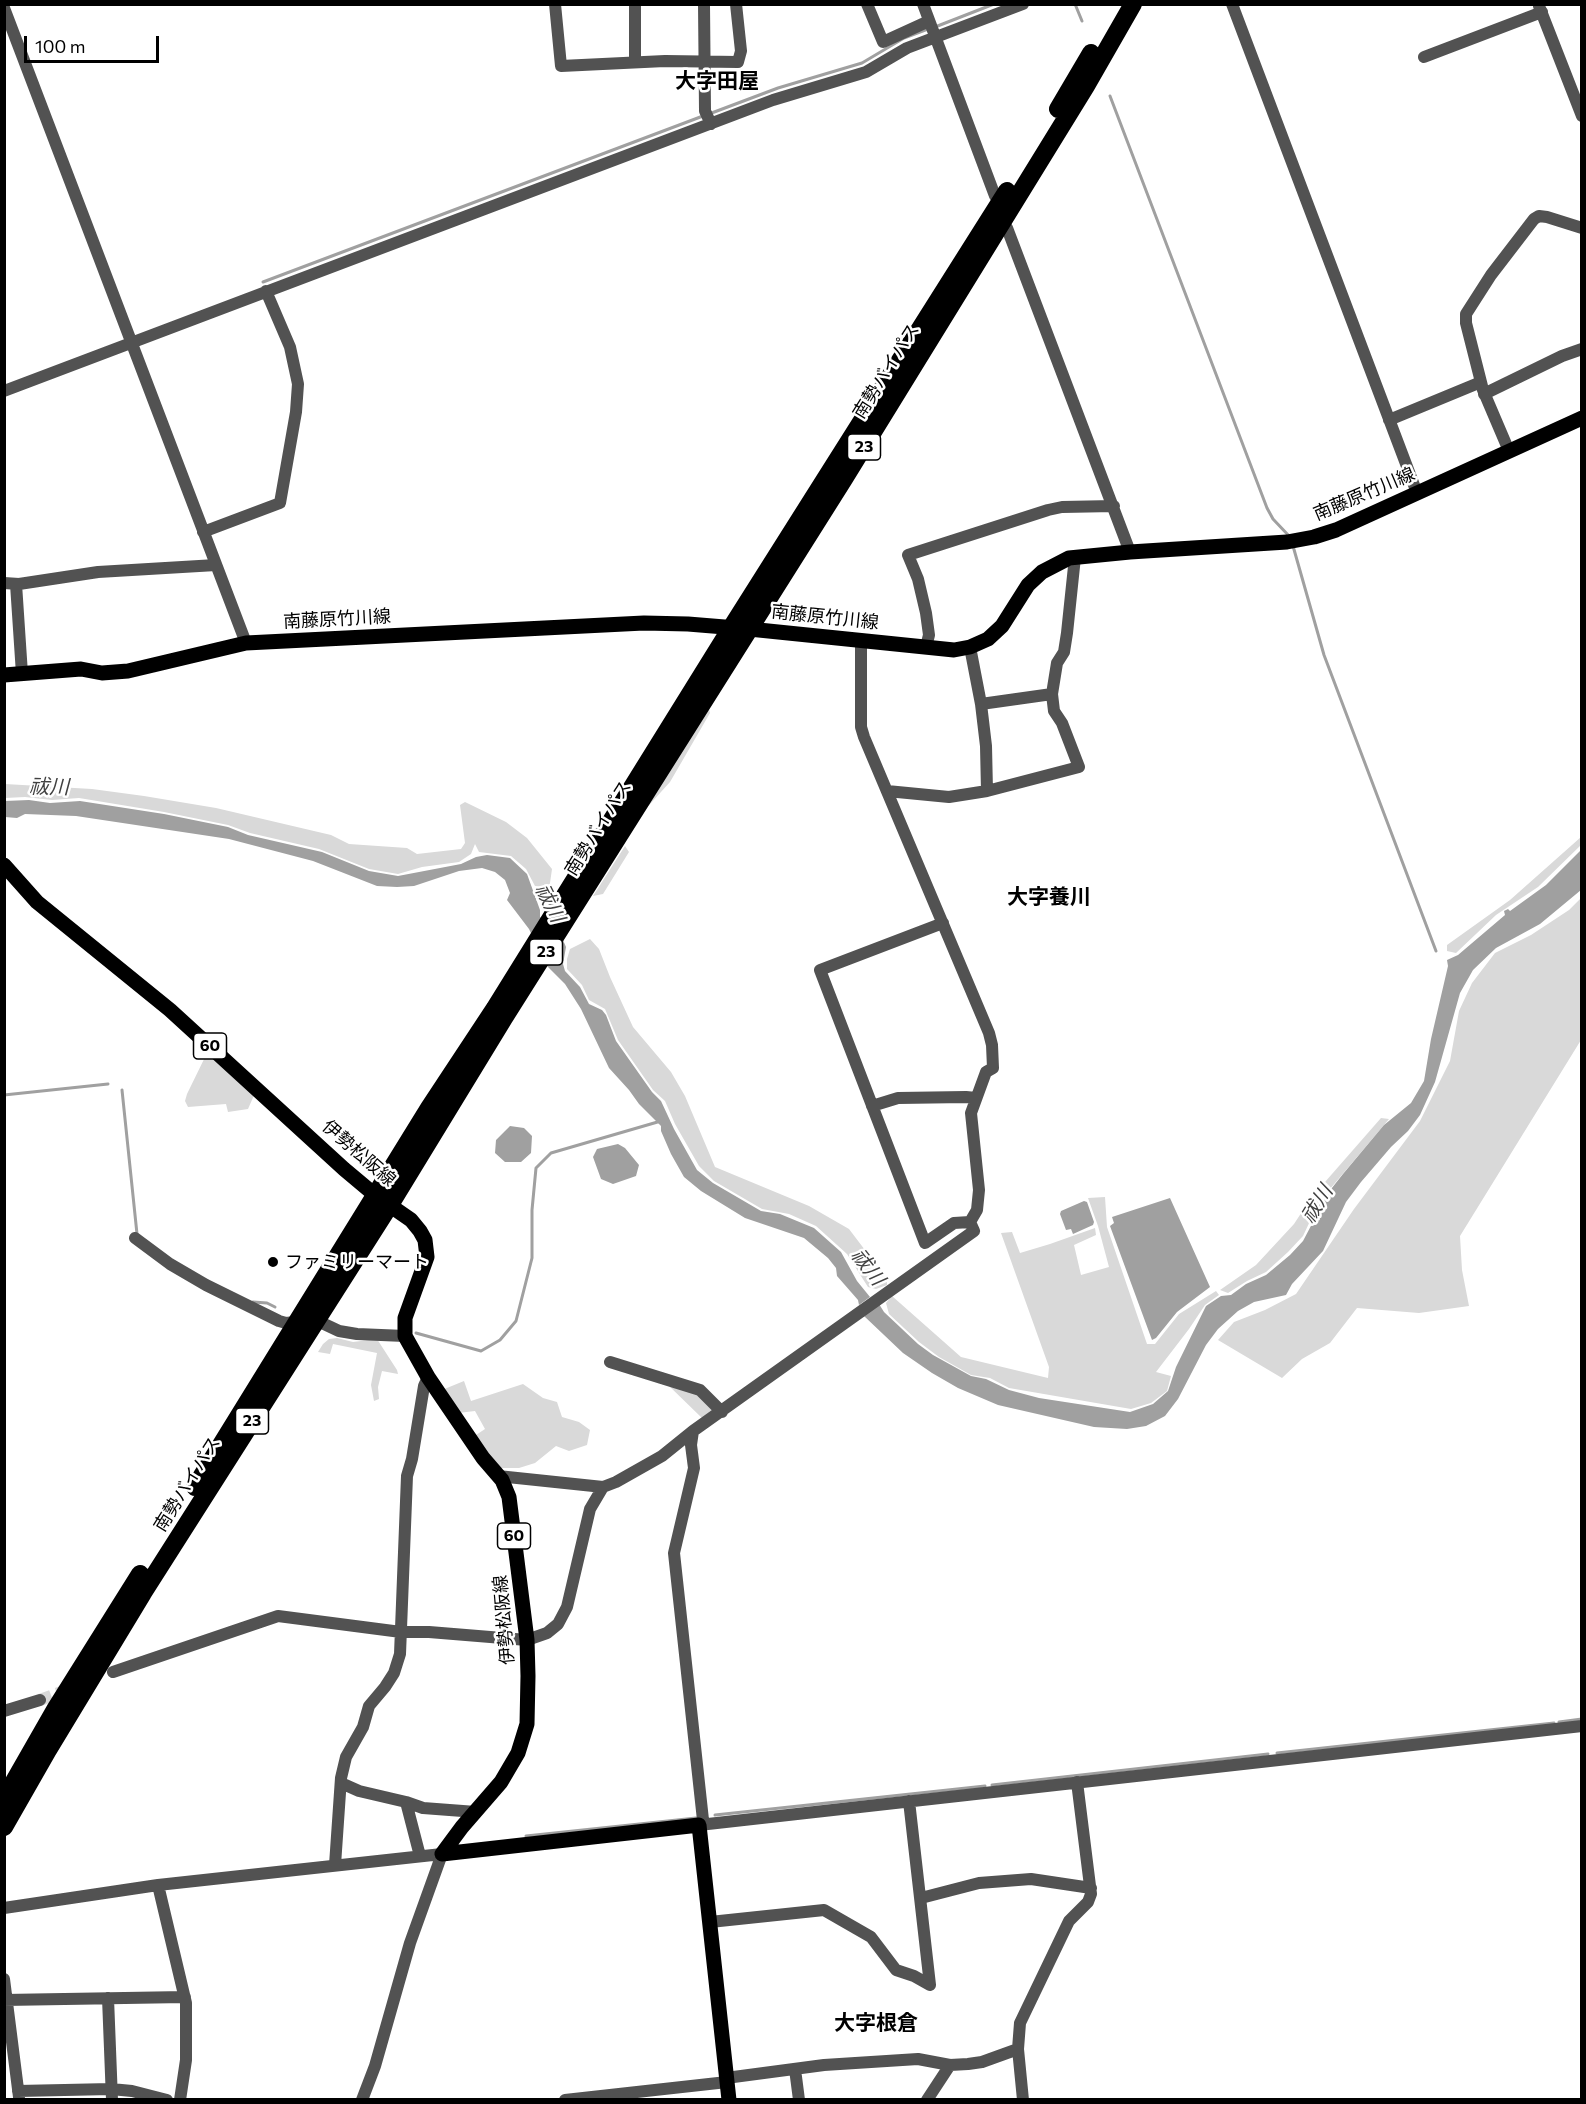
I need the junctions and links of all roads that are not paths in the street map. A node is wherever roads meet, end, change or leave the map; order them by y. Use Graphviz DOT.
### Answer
graph roads {
  1 [pos="555,4"];
  2 [pos="635,4"];
  3 [pos="704,4"];
  4 [pos="736,4"];
  5 [pos="867,4"];
  6 [pos="923,4"];
  7 [pos="1023,4"];
  8 [pos="1120,4"];
  9 [pos="1133,4"];
  10 [pos="1232,4"];
  11 [pos="4,8"];
  12 [pos="1540,8"];
  13 [pos="932,29"];
  14 [pos="1424,57"];
  15 [pos="635,62"];
  16 [pos="703,62"];
  17 [pos="1581,116"];
  18 [pos="708,118"];
  19 [pos="995,196"];
  20 [pos="1008,228"];
  21 [pos="1581,228"];
  22 [pos="266,291"];
  23 [pos="131,342"];
  24 [pos="1581,349"];
  25 [pos="1483,388"];
  26 [pos="4,391"];
  27 [pos="1581,418"];
  28 [pos="1389,420"];
  29 [pos="1509,451"];
  30 [pos="1417,493"];
  31 [pos="1114,506"];
  32 [pos="203,532"];
  33 [pos="1130,552"];
  34 [pos="1075,557"];
  35 [pos="216,565"];
  36 [pos="10,584"];
  37 [pos="731,628"];
  38 [pos="749,629"];
  39 [pos="861,641"];
  40 [pos="246,643"];
  41 [pos="926,647"];
  42 [pos="970,647"];
  43 [pos="22,674"];
  44 [pos="4,675"];
  45 [pos="1052,694"];
  46 [pos="981,704"];
  47 [pos="987,790"];
  48 [pos="887,791"];
  49 [pos="5,867"];
  50 [pos="582,881"];
  51 [pos="943,923"];
  52 [pos="976,1098"];
  53 [pos="872,1106"];
  54 [pos="382,1200"];
  55 [pos="970,1222"];
  56 [pos="135,1238"];
  57 [pos="295,1322"];
  58 [pos="314,1324"];
  59 [pos="405,1336"];
  60 [pos="610,1362"];
  61 [pos="428,1377"];
  62 [pos="722,1412"];
  63 [pos="693,1431"];
  64 [pos="498,1476"];
  65 [pos="603,1487"];
  66 [pos="401,1632"];
  67 [pos="527,1640"];
  68 [pos="114,1672"];
  69 [pos="40,1700"];
  70 [pos="4,1711"];
  71 [pos="1581,1726"];
  72 [pos="1077,1782"];
  73 [pos="341,1783"];
  74 [pos="4,1799"];
  75 [pos="909,1801"];
  76 [pos="406,1802"];
  77 [pos="476,1812"];
  78 [pos="699,1825"];
  79 [pos="4,1827"];
  80 [pos="442,1854"];
  81 [pos="420,1857"];
  82 [pos="335,1865"];
  83 [pos="158,1885"];
  84 [pos="1091,1888"];
  85 [pos="921,1898"];
  86 [pos="4,1908"];
  87 [pos="710,1922"];
  88 [pos="4,1979"];
  89 [pos="185,1997"];
  90 [pos="108,1998"];
  91 [pos="6,1999"];
  92 [pos="1018,2049"];
  93 [pos="950,2065"];
  94 [pos="795,2069"];
  95 [pos="727,2080"];
  96 [pos="111,2094"];
  97 [pos="19,2095"];
  98 [pos="167,2100"];
  99 [pos="180,2100"];
  100 [pos="362,2100"];
  101 [pos="565,2100"];
  102 [pos="729,2100"];
  103 [pos="799,2100"];
  104 [pos="927,2100"];
  105 [pos="1023,2100"];
  1 -- 15 [label="street"];
  2 -- 15 [label="street"];
  3 -- 16 [label="street"];
  4 -- 16 [label="street"];
  5 -- 13 [label="street"];
  6 -- 13 [label="street"];
  7 -- 13 [label="street"];
  8 -- 37 [label="highway, 南勢バイパス / 23"];
  9 -- 38 [label="highway, 南勢バイパス / 23"];
  10 -- 28 [label="street"];
  11 -- 23 [label="street"];
  12 -- 14 [label="street"];
  12 -- 17 [label="street"];
  13 -- 18 [label="street"];
  13 -- 19 [label="street"];
  15 -- 16 [label="street"];
  16 -- 18 [label="street"];
  18 -- 22 [label="street"];
  20 -- 31 [label="street"];
  21 -- 25 [label="street"];
  22 -- 23 [label="street"];
  22 -- 32 [label="street"];
  23 -- 26 [label="street"];
  23 -- 32 [label="street"];
  24 -- 25 [label="street"];
  25 -- 28 [label="street"];
  25 -- 29 [label="street"];
  27 -- 29 [label="main road, 南藤原竹川線"];
  28 -- 30 [label="street"];
  29 -- 30 [label="main road, 南藤原竹川線"];
  30 -- 33 [label="main road, 南藤原竹川線"];
  31 -- 33 [label="street"];
  31 -- 41 [label="street"];
  32 -- 35 [label="street"];
  33 -- 34 [label="main road, 南藤原竹川線"];
  34 -- 42 [label="main road, 南藤原竹川線"];
  34 -- 45 [label="street"];
  35 -- 36 [label="street"];
  35 -- 40 [label="street"];
  36 -- 43 [label="street"];
  37 -- 38 [label="main road, 南藤原竹川線"];
  37 -- 40 [label="main road, 南藤原竹川線"];
  37 -- 50 [label="highway, 南勢バイパス / 23"];
  38 -- 39 [label="main road, 南藤原竹川線"];
  38 -- 50 [label="highway, 南勢バイパス / 23"];
  39 -- 41 [label="main road, 南藤原竹川線"];
  39 -- 48 [label="street"];
  40 -- 43 [label="main road, 南藤原竹川線"];
  41 -- 42 [label="main road, 南藤原竹川線"];
  42 -- 46 [label="street"];
  43 -- 44 [label="main road, 南藤原竹川線"];
  45 -- 46 [label="street"];
  45 -- 47 [label="street"];
  46 -- 47 [label="street"];
  47 -- 48 [label="street"];
  48 -- 51 [label="street"];
  49 -- 54 [label="main road, 伊勢松阪線 / 60"];
  50 -- 54 [label="highway, 南勢バイパス / 23"];
  51 -- 52 [label="street"];
  51 -- 53 [label="street"];
  52 -- 53 [label="street"];
  52 -- 55 [label="street"];
  53 -- 55 [label="street"];
  54 -- 57 [label="highway, 南勢バイパス / 23"];
  54 -- 58 [label="highway, 南勢バイパス / 23"];
  54 -- 59 [label="main road, 伊勢松阪線 / 60"];
  55 -- 62 [label="street"];
  56 -- 57 [label="street"];
  57 -- 74 [label="highway, 南勢バイパス / 23"];
  58 -- 59 [label="street"];
  58 -- 79 [label="highway, 南勢バイパス / 23"];
  59 -- 61 [label="main road, 伊勢松阪線 / 60"];
  60 -- 62 [label="street"];
  61 -- 64 [label="main road, 伊勢松阪線 / 60"];
  61 -- 66 [label="street"];
  62 -- 63 [label="street"];
  63 -- 65 [label="street"];
  63 -- 78 [label="street"];
  64 -- 65 [label="street"];
  64 -- 67 [label="main road, 伊勢松阪線 / 60"];
  65 -- 67 [label="street"];
  66 -- 67 [label="street"];
  66 -- 68 [label="street"];
  66 -- 73 [label="street"];
  67 -- 77 [label="main road, 伊勢松阪線 / 60"];
  69 -- 70 [label="street"];
  71 -- 72 [label="street"];
  72 -- 75 [label="street"];
  72 -- 84 [label="street"];
  73 -- 76 [label="street"];
  73 -- 82 [label="street"];
  75 -- 78 [label="street"];
  75 -- 85 [label="street"];
  76 -- 77 [label="street"];
  76 -- 81 [label="street"];
  77 -- 80 [label="main road, 伊勢松阪線 / 60"];
  78 -- 80 [label="main road"];
  78 -- 87 [label="main road"];
  80 -- 81 [label="street"];
  80 -- 100 [label="street"];
  81 -- 82 [label="street"];
  82 -- 83 [label="street"];
  83 -- 86 [label="street"];
  83 -- 89 [label="street"];
  84 -- 85 [label="street"];
  84 -- 92 [label="street"];
  85 -- 87 [label="street"];
  87 -- 95 [label="main road"];
  88 -- 91 [label="street"];
  89 -- 90 [label="street"];
  89 -- 99 [label="street"];
  90 -- 91 [label="street"];
  90 -- 96 [label="street"];
  91 -- 97 [label="street"];
  92 -- 93 [label="street"];
  92 -- 105 [label="street"];
  93 -- 94 [label="street"];
  93 -- 104 [label="street"];
  94 -- 95 [label="street"];
  94 -- 103 [label="street"];
  95 -- 101 [label="street"];
  95 -- 102 [label="main road"];
  96 -- 97 [label="street"];
  96 -- 98 [label="street"];
}
